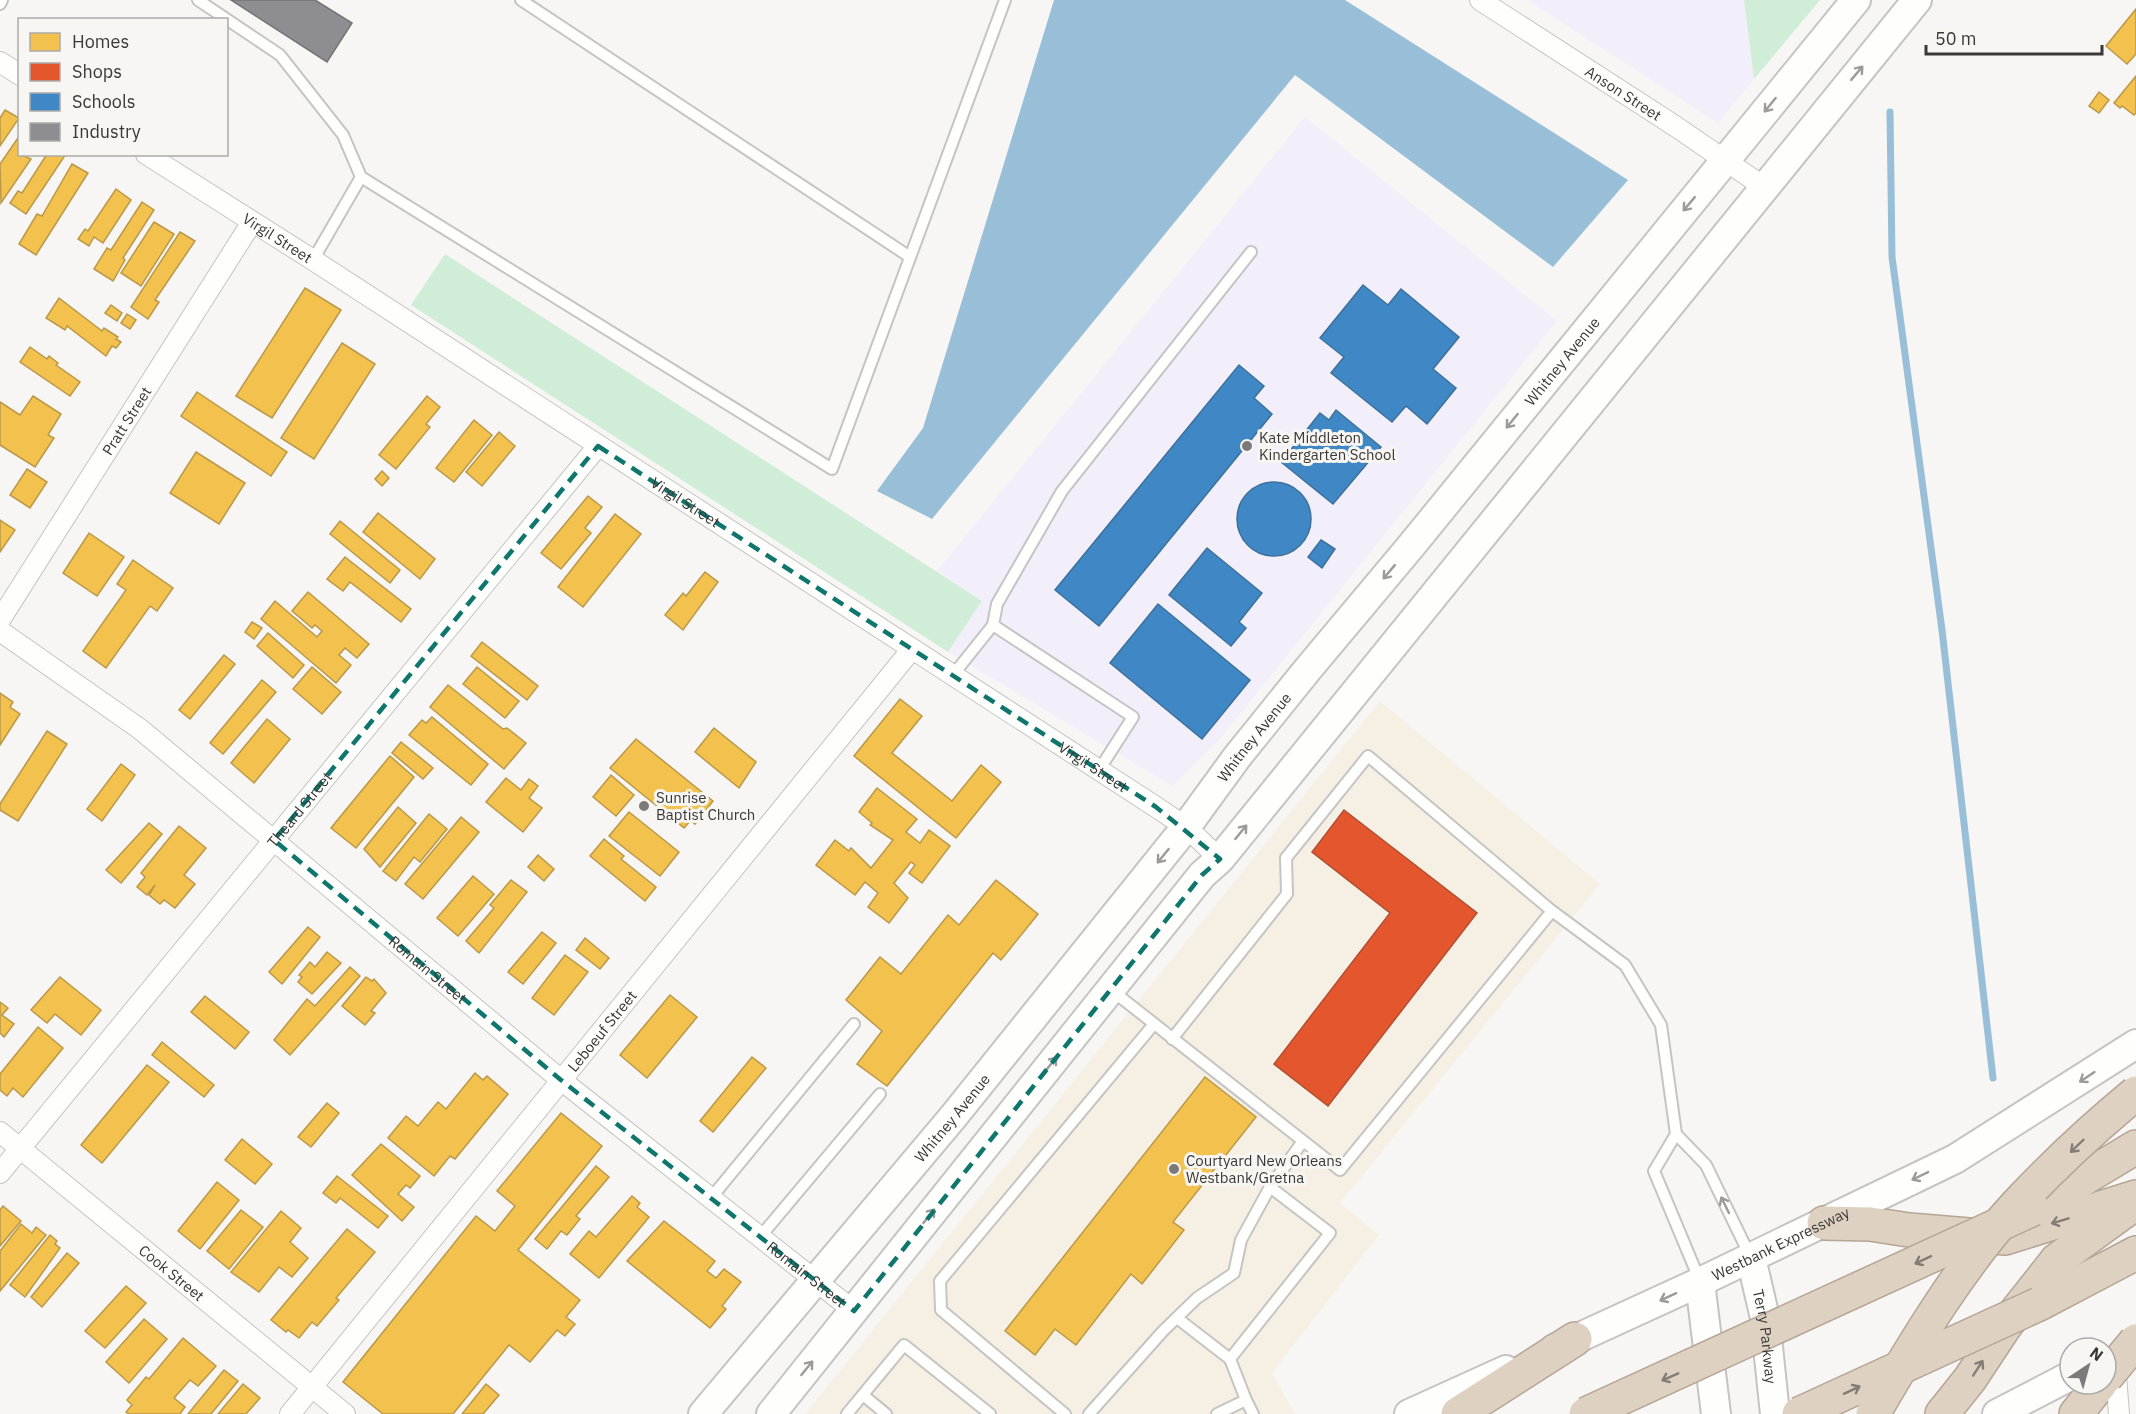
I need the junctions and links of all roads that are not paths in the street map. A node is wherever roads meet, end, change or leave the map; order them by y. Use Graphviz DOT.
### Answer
graph roads {
  1 [pos="2,0"];
  2 [pos="198,0"];
  3 [pos="521,0"];
  4 [pos="1005,0"];
  5 [pos="1480,0"];
  6 [pos="1856,0"];
  7 [pos="1917,0"];
  8 [pos="0,4"];
  9 [pos="225,18"];
  10 [pos="228,20"];
  11 [pos="0,62"];
  12 [pos="18,74"];
  13 [pos="149,156"];
  14 [pos="1726,159"];
  15 [pos="361,177"];
  16 [pos="1764,187"];
  17 [pos="252,222"];
  18 [pos="1251,252"];
  19 [pos="910,257"];
  20 [pos="314,260"];
  21 [pos="598,446"];
  22 [pos="0,620"];
  23 [pos="993,625"];
  24 [pos="0,631"];
  25 [pos="912,649"];
  26 [pos="953,675"];
  27 [pos="1099,770"];
  28 [pos="1186,827"];
  29 [pos="274,840"];
  30 [pos="1220,859"];
  31 [pos="1552,911"];
  32 [pos="1110,989"];
  33 [pos="854,1024"];
  34 [pos="1154,1024"];
  35 [pos="1172,1039"];
  36 [pos="2136,1044"];
  37 [pos="561,1080"];
  38 [pos="2136,1093"];
  39 [pos="880,1094"];
  40 [pos="0,1132"];
  41 [pos="1676,1134"];
  42 [pos="1303,1141"];
  43 [pos="2136,1147"];
  44 [pos="21,1148"];
  45 [pos="0,1173"];
  46 [pos="1270,1187"];
  47 [pos="2136,1197"];
  48 [pos="711,1198"];
  49 [pos="2136,1202"];
  50 [pos="1824,1223"];
  51 [pos="760,1237"];
  52 [pos="2136,1253"];
  53 [pos="1751,1258"];
  54 [pos="815,1281"];
  55 [pos="1700,1282"];
  56 [pos="854,1311"];
  57 [pos="1177,1318"];
  58 [pos="1575,1339"];
  59 [pos="2120,1353"];
  60 [pos="1230,1359"];
  61 [pos="2058,1382"];
  62 [pos="312,1387"];
  63 [pos="863,1395"];
  64 [pos="2090,1396"];
  65 [pos="1246,1400"];
  66 [pos="290,1414"];
  67 [pos="345,1414"];
  68 [pos="703,1414"];
  69 [pos="771,1414"];
  70 [pos="847,1414"];
  71 [pos="886,1414"];
  72 [pos="990,1414"];
  73 [pos="1065,1414"];
  74 [pos="1089,1414"];
  75 [pos="1216,1414"];
  76 [pos="1253,1414"];
  77 [pos="1410,1414"];
  78 [pos="1458,1414"];
  79 [pos="1586,1414"];
  80 [pos="1716,1414"];
  81 [pos="1775,1414"];
  82 [pos="1799,1414"];
  83 [pos="1873,1414"];
  84 [pos="1942,1414"];
  85 [pos="1997,1414"];
  86 [pos="2076,1414"];
  87 [pos="2119,1414"];
  1 -- 8 [label="lane"];
  2 -- 9 [label="lane"];
  3 -- 19 [label="lane"];
  4 -- 19 [label="lane"];
  5 -- 14 [label="street, Anson Street"];
  6 -- 14 [label="street, Whitney Avenue, one-way"];
  16 -- 7 [label="street, one-way"];
  10 -- 15 [label="lane"];
  11 -- 12 [label="street"];
  13 -- 17 [label="street, Virgil Street"];
  14 -- 16 [label="street, Anson Street"];
  14 -- 28 [label="street, Whitney Avenue, one-way"];
  15 -- 19 [label="lane"];
  15 -- 20 [label="lane"];
  30 -- 16 [label="street, one-way"];
  17 -- 20 [label="street, Virgil Street"];
  17 -- 22 [label="street, Pratt Street"];
  18 -- 23 [label="lane"];
  20 -- 21 [label="street, Virgil Street"];
  21 -- 25 [label="street, Virgil Street"];
  21 -- 29 [label="street, Theard Street"];
  23 -- 26 [label="lane"];
  23 -- 27 [label="lane"];
  24 -- 29 [label="street, Romain Street"];
  25 -- 26 [label="street, Virgil Street"];
  25 -- 37 [label="street, Leboeuf Street"];
  26 -- 27 [label="street, Virgil Street"];
  27 -- 28 [label="street, Virgil Street"];
  28 -- 30 [label="street, Virgil Street"];
  28 -- 54 [label="street, Whitney Avenue, one-way"];
  29 -- 37 [label="street, Romain Street"];
  29 -- 44 [label="street, Theard Street"];
  30 -- 32 [label="street"];
  31 -- 35 [label="lane"];
  31 -- 41 [label="lane"];
  31 -- 42 [label="lane"];
  32 -- 34 [label="lane"];
  56 -- 32 [label="street, one-way"];
  33 -- 48 [label="lane"];
  34 -- 35 [label="lane"];
  34 -- 73 [label="lane"];
  35 -- 42 [label="lane"];
  36 -- 50 [label="street, Westbank Expressway, one-way"];
  37 -- 48 [label="street, Romain Street"];
  37 -- 62 [label="street, Leboeuf Street"];
  38 -- 83 [label="highway, one-way, bridge"];
  39 -- 51 [label="lane"];
  40 -- 44 [label="street, Cook Street"];
  53 -- 41 [label="lane, one-way"];
  41 -- 55 [label="lane"];
  42 -- 46 [label="lane"];
  43 -- 79 [label="highway, one-way, bridge"];
  44 -- 45 [label="street, Theard Street"];
  44 -- 62 [label="street, Cook Street"];
  46 -- 57 [label="lane"];
  46 -- 60 [label="lane"];
  47 -- 50 [label="highway, one-way"];
  48 -- 51 [label="street, Romain Street"];
  84 -- 49 [label="highway, one-way"];
  50 -- 53 [label="street, Westbank Expressway"];
  51 -- 54 [label="street, Romain Street"];
  82 -- 52 [label="highway, one-way, bridge"];
  53 -- 55 [label="street, Westbank Expressway"];
  53 -- 81 [label="street, Terry Parkway"];
  54 -- 56 [label="street, Romain Street"];
  54 -- 68 [label="street, Whitney Avenue"];
  55 -- 58 [label="street, Westbank Expressway, one-way"];
  55 -- 80 [label="street"];
  69 -- 56 [label="street, one-way"];
  57 -- 60 [label="lane"];
  57 -- 74 [label="lane"];
  58 -- 77 [label="street, Westbank Expressway"];
  58 -- 78 [label="highway"];
  59 -- 87 [label="street"];
  60 -- 65 [label="lane"];
  61 -- 85 [label="street"];
  62 -- 66 [label="street, Leboeuf Street"];
  62 -- 67 [label="street, Cook Street"];
  63 -- 70 [label="lane"];
  63 -- 71 [label="lane"];
  63 -- 72 [label="lane"];
  64 -- 86 [label="highway"];
  65 -- 75 [label="lane"];
  65 -- 76 [label="lane"];
}
